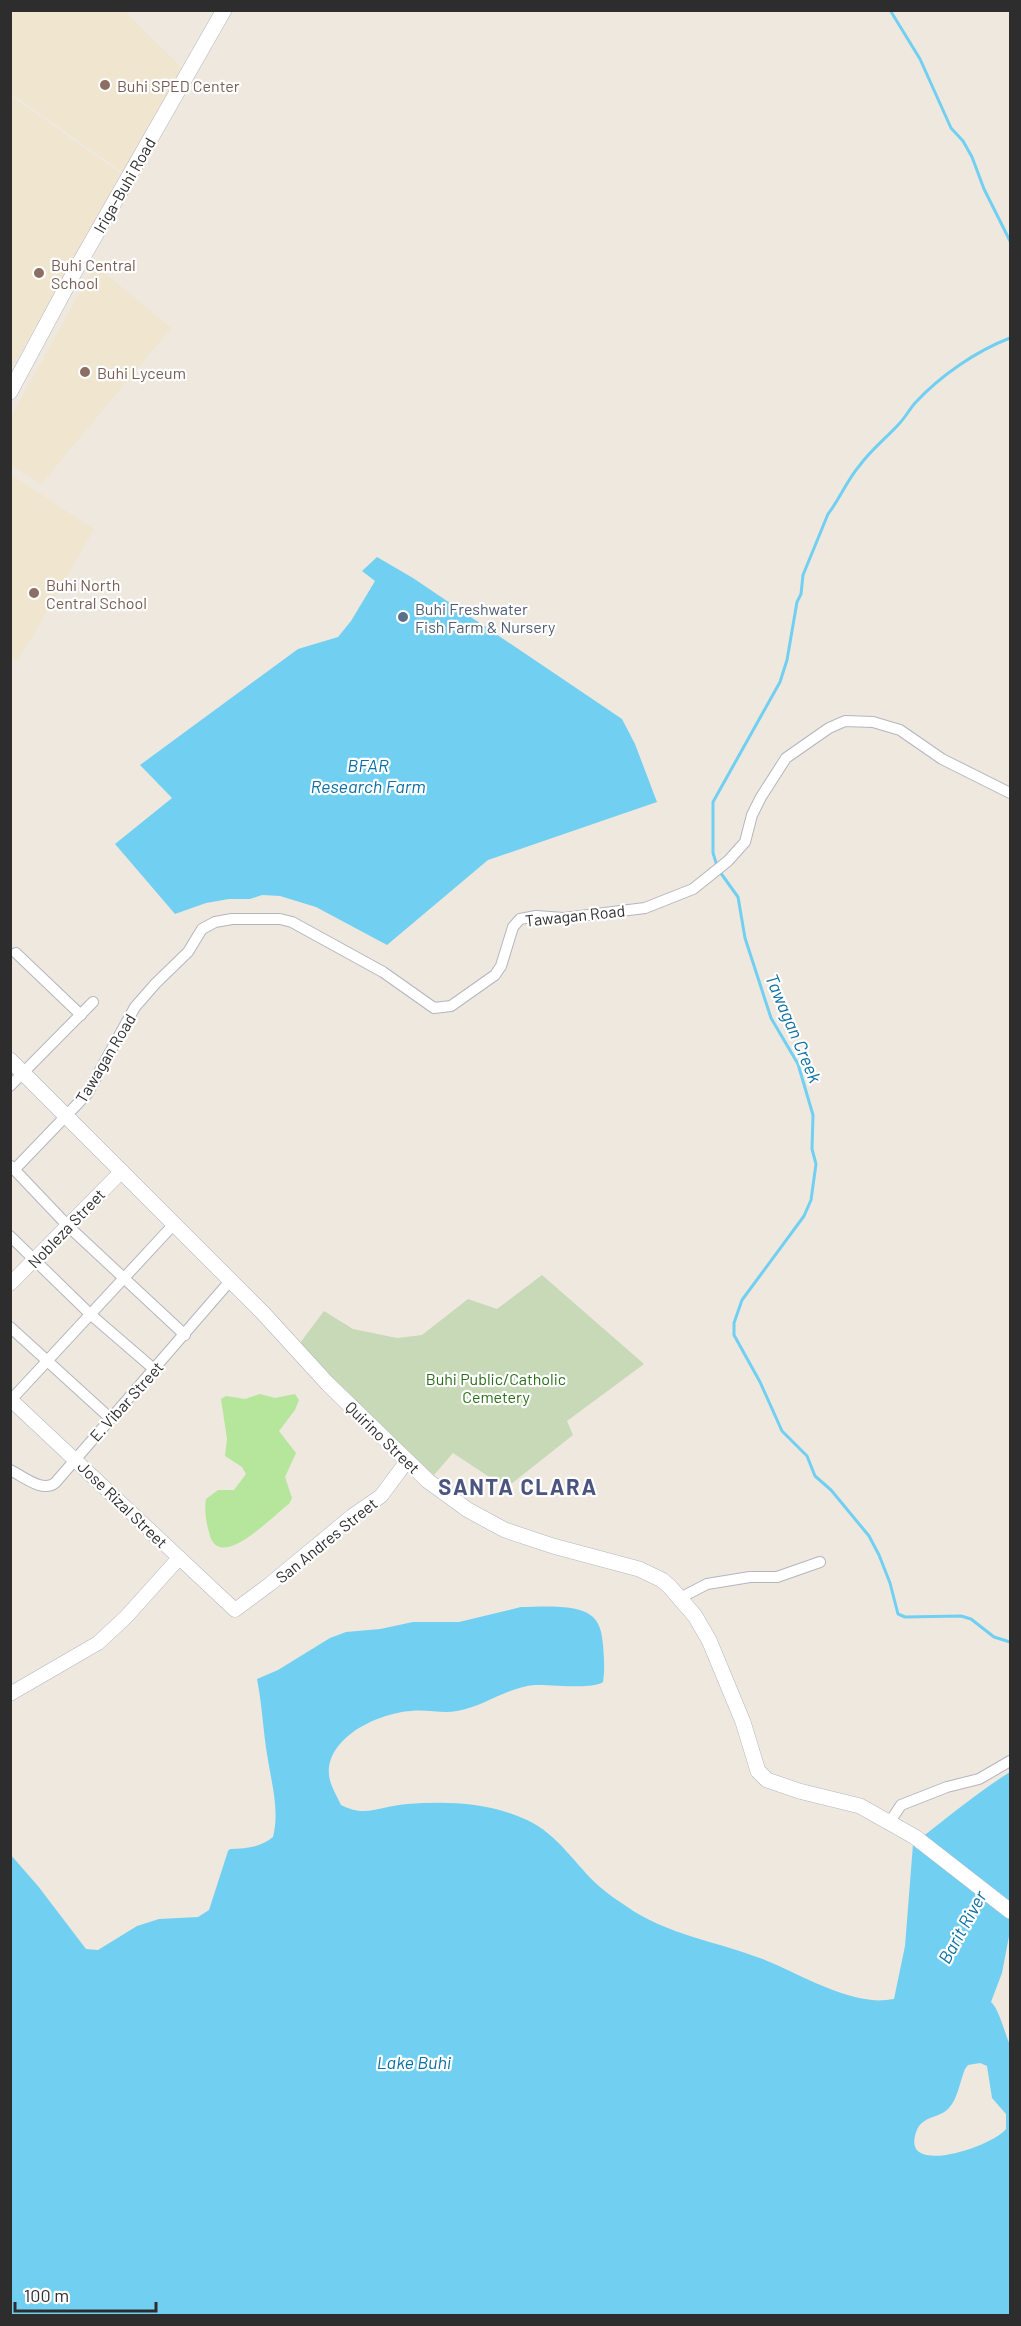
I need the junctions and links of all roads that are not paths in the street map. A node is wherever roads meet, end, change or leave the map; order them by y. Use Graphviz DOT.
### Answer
graph roads {
  1 [pos="224,10"];
  2 [pos="10,393"];
  3 [pos="1011,793"];
  4 [pos="16,953"];
  5 [pos="93,1002"];
  6 [pos="81,1015"];
  7 [pos="10,1060"];
  8 [pos="24,1072"];
  9 [pos="10,1086"];
  10 [pos="67,1117"];
  11 [pos="12,1168"];
  12 [pos="122,1171"];
  13 [pos="175,1223"];
  14 [pos="69,1226"];
  15 [pos="10,1236"];
  16 [pos="34,1260"];
  17 [pos="124,1278"];
  18 [pos="230,1281"];
  19 [pos="10,1284"];
  20 [pos="90,1314"];
  21 [pos="10,1328"];
  22 [pos="185,1335"];
  23 [pos="45,1361"];
  24 [pos="155,1370"];
  25 [pos="11,1400"];
  26 [pos="110,1418"];
  27 [pos="75,1459"];
  28 [pos="407,1461"];
  29 [pos="10,1470"];
  30 [pos="178,1558"];
  31 [pos="820,1562"];
  32 [pos="680,1598"];
  33 [pos="235,1610"];
  34 [pos="10,1694"];
  35 [pos="1011,1761"];
  36 [pos="889,1823"];
  37 [pos="1011,1911"];
  1 -- 2 [label="main road, Iriga-Buhi Road"];
  3 -- 10 [label="street, Tawagan Road"];
  4 -- 6 [label="street"];
  5 -- 6 [label="street"];
  6 -- 8 [label="street"];
  7 -- 8 [label="main road, Quirino Street"];
  8 -- 9 [label="street"];
  8 -- 10 [label="main road, Quirino Street"];
  10 -- 11 [label="street, Tawagan Road"];
  10 -- 12 [label="main road, Quirino Street"];
  11 -- 14 [label="street"];
  12 -- 13 [label="main road, Quirino Street"];
  12 -- 14 [label="street, Nobleza Street"];
  13 -- 17 [label="street"];
  13 -- 18 [label="main road, Quirino Street"];
  14 -- 16 [label="street, Nobleza Street"];
  14 -- 17 [label="street"];
  15 -- 16 [label="street"];
  16 -- 19 [label="street, Nobleza Street"];
  16 -- 20 [label="street"];
  17 -- 20 [label="street"];
  17 -- 22 [label="street"];
  18 -- 22 [label="street, E. Vibar Street"];
  18 -- 28 [label="main road, Quirino Street"];
  20 -- 23 [label="street"];
  20 -- 24 [label="street"];
  21 -- 23 [label="street"];
  22 -- 24 [label="street, E. Vibar Street"];
  23 -- 25 [label="street"];
  23 -- 26 [label="street"];
  24 -- 26 [label="street, E. Vibar Street"];
  25 -- 27 [label="street, Jose Rizal Street"];
  26 -- 27 [label="street, E. Vibar Street"];
  27 -- 29 [label="street, E. Vibar Street"];
  27 -- 30 [label="street, Jose Rizal Street"];
  28 -- 32 [label="main road, Quirino Street"];
  28 -- 33 [label="street, San Andres Street"];
  30 -- 33 [label="street, Jose Rizal Street"];
  30 -- 34 [label="street"];
  31 -- 32 [label="street"];
  32 -- 36 [label="main road, Quirino Street"];
  35 -- 36 [label="street"];
  36 -- 37 [label="main road, Quirino Street"];
}
